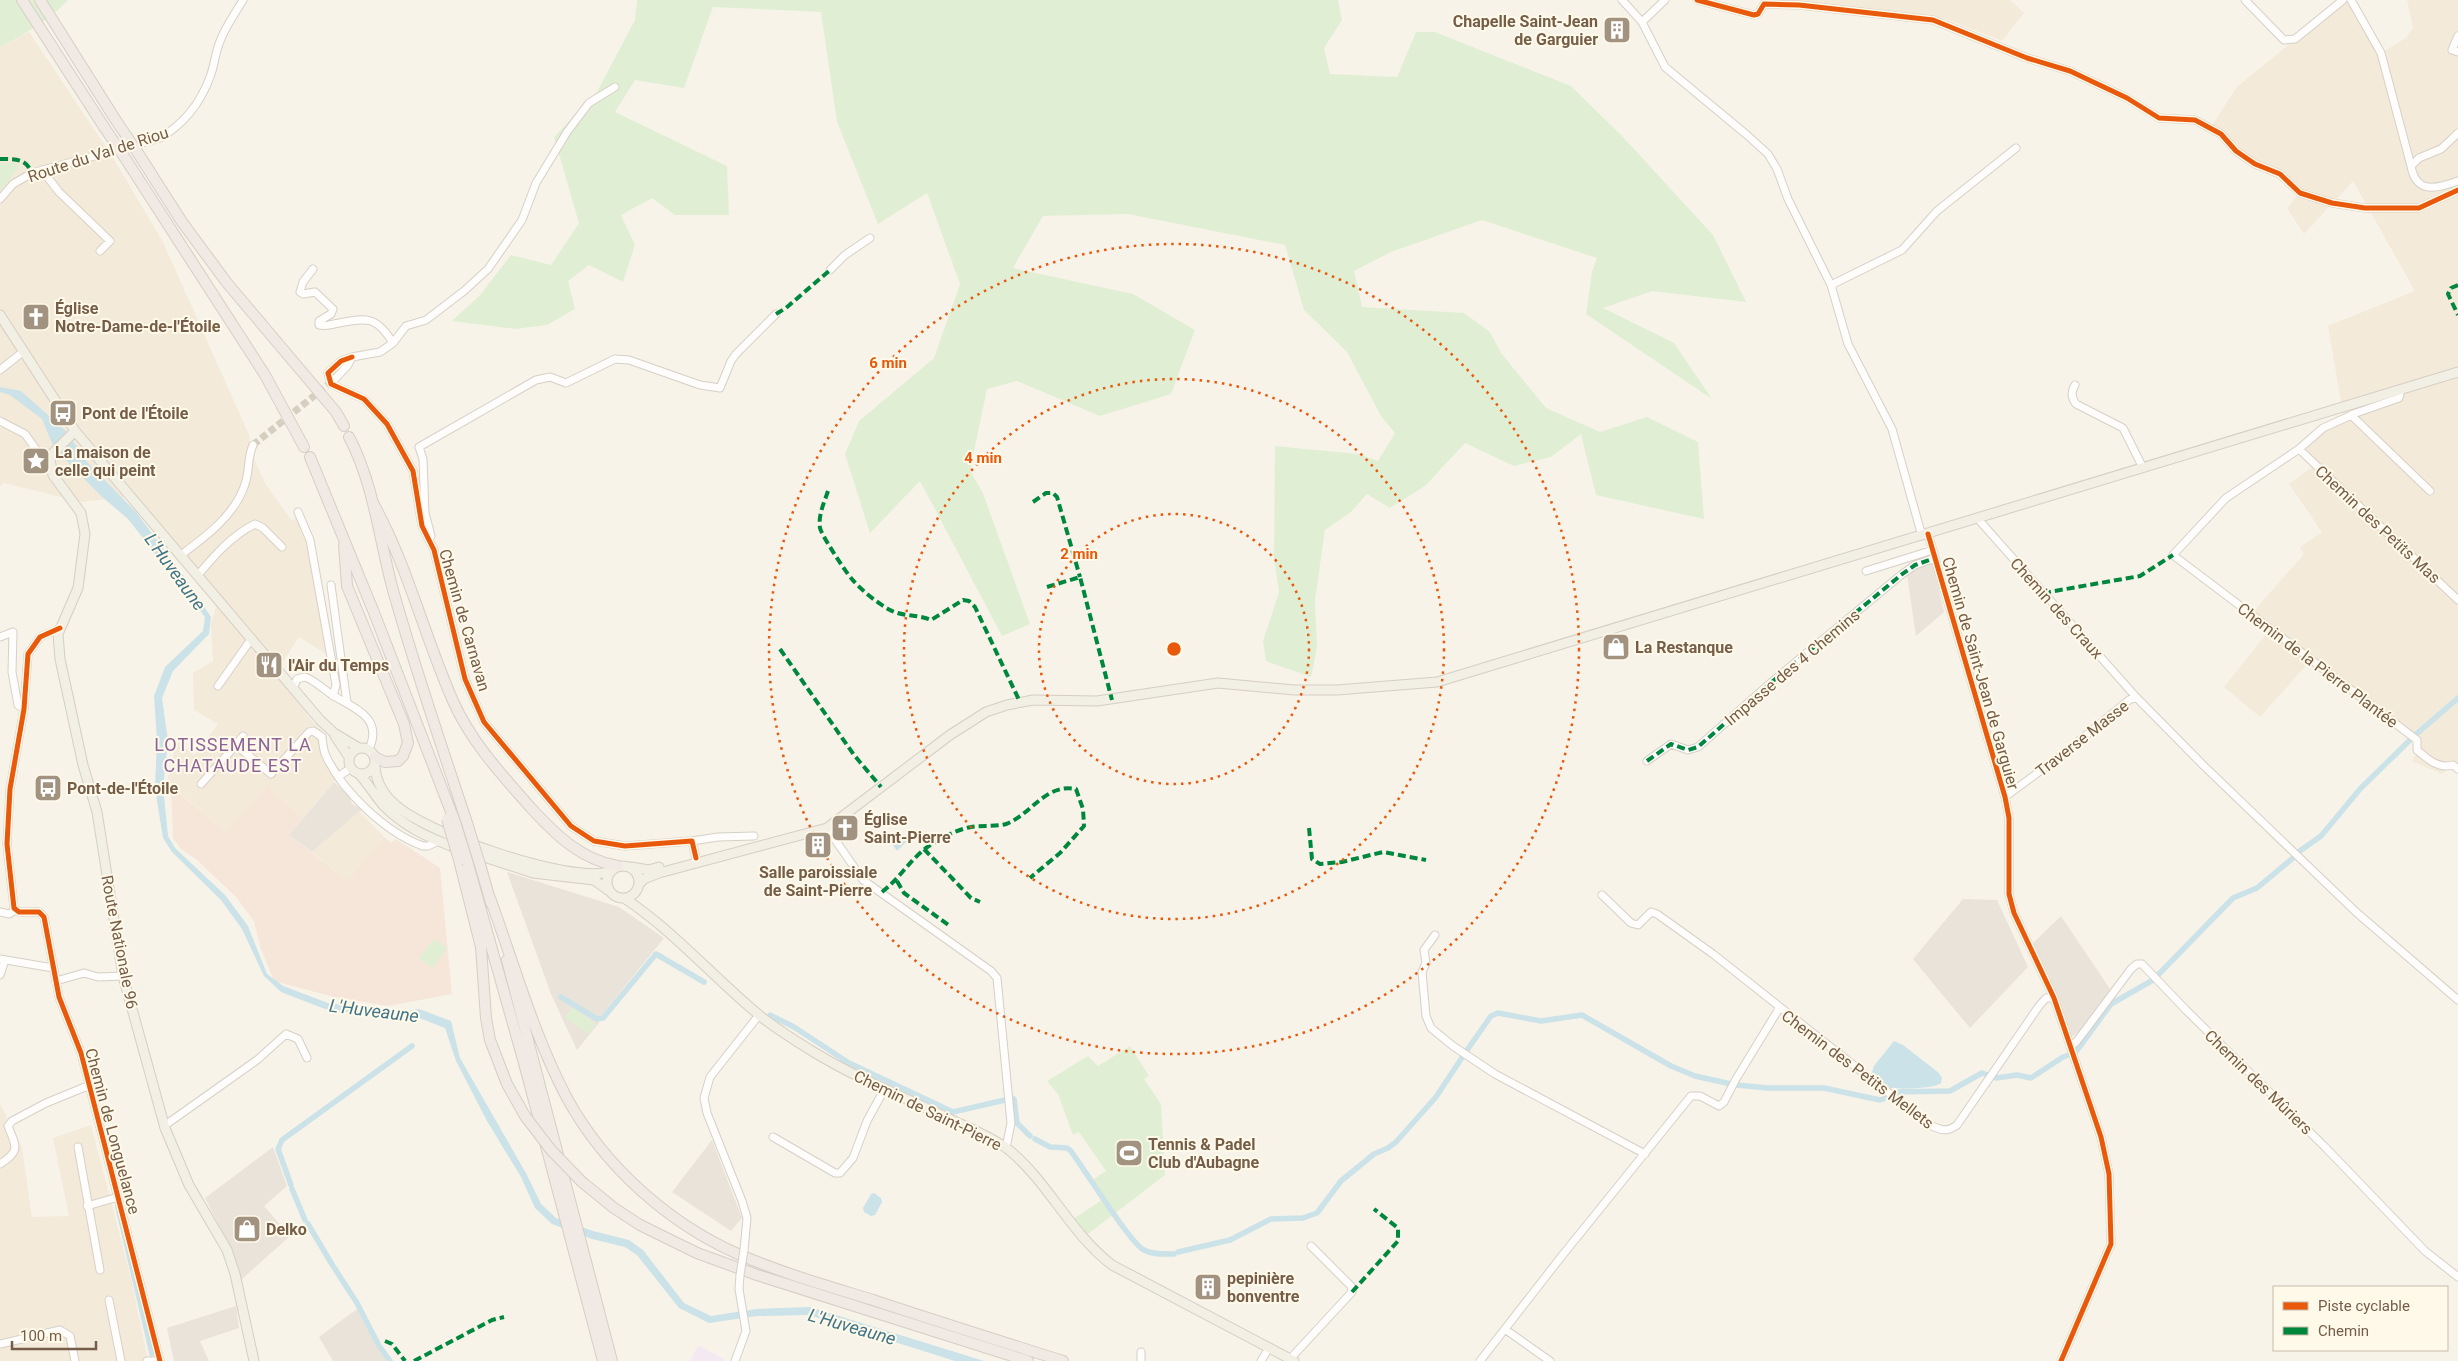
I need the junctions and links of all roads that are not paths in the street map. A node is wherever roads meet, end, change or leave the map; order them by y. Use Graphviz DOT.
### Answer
graph roads {
  1 [pos="22,0"];
  2 [pos="40,0"];
  3 [pos="243,0"];
  4 [pos="1622,0"];
  5 [pos="1665,0"];
  6 [pos="1696,0"];
  7 [pos="2245,0"];
  8 [pos="2343,0"];
  9 [pos="2351,0"];
  10 [pos="1765,2"];
  11 [pos="1642,22"];
  12 [pos="2458,36"];
  13 [pos="2458,52"];
  14 [pos="615,87"];
  15 [pos="2458,133"];
  16 [pos="2016,148"];
  17 [pos="2412,166"];
  18 [pos="51,167"];
  19 [pos="42,170"];
  20 [pos="2458,181"];
  21 [pos="52,182"];
  22 [pos="2458,190"];
  23 [pos="0,199"];
  24 [pos="870,238"];
  25 [pos="100,251"];
  26 [pos="313,269"];
  27 [pos="830,270"];
  28 [pos="1831,285"];
  29 [pos="776,314"];
  30 [pos="0,315"];
  31 [pos="393,343"];
  32 [pos="24,352"];
  33 [pos="352,358"];
  34 [pos="0,370"];
  35 [pos="2458,372"];
  36 [pos="335,379"];
  37 [pos="2075,385"];
  38 [pos="2401,389"];
  39 [pos="2351,415"];
  40 [pos="0,421"];
  41 [pos="344,426"];
  42 [pos="73,433"];
  43 [pos="349,436"];
  44 [pos="253,445"];
  45 [pos="304,447"];
  46 [pos="2299,449"];
  47 [pos="51,457"];
  48 [pos="310,457"];
  49 [pos="2143,468"];
  50 [pos="2430,491"];
  51 [pos="373,503"];
  52 [pos="298,512"];
  53 [pos="1978,520"];
  54 [pos="1925,535"];
  55 [pos="343,537"];
  56 [pos="282,547"];
  57 [pos="434,550"];
  58 [pos="1932,550"];
  59 [pos="181,555"];
  60 [pos="1935,558"];
  61 [pos="1866,571"];
  62 [pos="198,575"];
  63 [pos="331,585"];
  64 [pos="2458,600"];
  65 [pos="60,628"];
  66 [pos="0,637"];
  67 [pos="252,638"];
  68 [pos="218,686"];
  69 [pos="290,686"];
  70 [pos="334,696"];
  71 [pos="2136,698"];
  72 [pos="347,703"];
  73 [pos="24,709"];
  74 [pos="334,733"];
  75 [pos="243,736"];
  76 [pos="236,745"];
  77 [pos="358,748"];
  78 [pos="349,757"];
  79 [pos="373,757"];
  80 [pos="1648,761"];
  81 [pos="351,768"];
  82 [pos="2458,769"];
  83 [pos="360,775"];
  84 [pos="339,776"];
  85 [pos="201,784"];
  86 [pos="2005,797"];
  87 [pos="827,828"];
  88 [pos="754,836"];
  89 [pos="438,841"];
  90 [pos="692,842"];
  91 [pos="753,849"];
  92 [pos="696,858"];
  93 [pos="463,862"];
  94 [pos="631,867"];
  95 [pos="613,869"];
  96 [pos="638,886"];
  97 [pos="608,890"];
  98 [pos="1602,894"];
  99 [pos="490,898"];
  100 [pos="624,898"];
  101 [pos="16,910"];
  102 [pos="0,912"];
  103 [pos="656,922"];
  104 [pos="1435,935"];
  105 [pos="3,959"];
  106 [pos="53,968"];
  107 [pos="0,975"];
  108 [pos="123,976"];
  109 [pos="56,981"];
  110 [pos="2054,998"];
  111 [pos="2458,1000"];
  112 [pos="1780,1007"];
  113 [pos="759,1015"];
  114 [pos="2070,1047"];
  115 [pos="306,1058"];
  116 [pos="90,1086"];
  117 [pos="885,1088"];
  118 [pos="164,1126"];
  119 [pos="772,1137"];
  120 [pos="78,1147"];
  121 [pos="1006,1148"];
  122 [pos="1645,1154"];
  123 [pos="0,1164"];
  124 [pos="118,1198"];
  125 [pos="87,1206"];
  126 [pos="568,1213"];
  127 [pos="574,1237"];
  128 [pos="1311,1246"];
  129 [pos="100,1270"];
  130 [pos="2458,1277"];
  131 [pos="109,1300"];
  132 [pos="1506,1330"];
  133 [pos="0,1344"];
  134 [pos="1269,1348"];
  135 [pos="1141,1352"];
  136 [pos="1292,1360"];
  137 [pos="76,1361"];
  138 [pos="122,1361"];
  139 [pos="147,1361"];
  140 [pos="159,1361"];
  141 [pos="254,1361"];
  142 [pos="603,1361"];
  143 [pos="612,1361"];
  144 [pos="735,1361"];
  145 [pos="1028,1361"];
  146 [pos="1063,1361"];
  147 [pos="1141,1361"];
  148 [pos="1261,1361"];
  149 [pos="1480,1361"];
  150 [pos="1550,1361"];
  151 [pos="2060,1361"];
  1 -- 45 [label="highway, bridge"];
  2 -- 41 [label="highway, bridge"];
  3 -- 18 [label="street, Route du Val de Riou"];
  4 -- 11 [label="street, Chemin de Saint-Jean de Garguier"];
  5 -- 11 [label="street"];
  6 -- 10 [label="street"];
  7 -- 8 [label="street"];
  9 -- 17 [label="street"];
  10 -- 22 [label="street"];
  11 -- 28 [label="street, Chemin de Saint-Jean de Garguier"];
  12 -- 13 [label="street"];
  14 -- 31 [label="street"];
  15 -- 17 [label="street"];
  16 -- 28 [label="street"];
  17 -- 20 [label="street"];
  18 -- 19 [label="street, Route du Val de Riou"];
  18 -- 21 [label="street"];
  19 -- 21 [label="street"];
  19 -- 23 [label="street, Route du Val de Riou"];
  21 -- 25 [label="street"];
  24 -- 27 [label="street"];
  26 -- 31 [label="street"];
  28 -- 54 [label="street, Chemin de Saint-Jean de Garguier"];
  29 -- 57 [label="street"];
  30 -- 32 [label="main road"];
  31 -- 33 [label="street"];
  32 -- 34 [label="street"];
  32 -- 42 [label="main road"];
  33 -- 36 [label="street"];
  33 -- 57 [label="street, Chemin de Carnavan"];
  35 -- 38 [label="main road"];
  37 -- 49 [label="street"];
  38 -- 39 [label="street"];
  38 -- 49 [label="main road"];
  39 -- 46 [label="street"];
  39 -- 50 [label="street"];
  40 -- 47 [label="street"];
  42 -- 47 [label="main road"];
  42 -- 59 [label="main road"];
  43 -- 51 [label="highway"];
  44 -- 59 [label="street"];
  46 -- 64 [label="street, Chemin des Petits Mas"];
  46 -- 82 [label="street, Chemin de la Pierre Plantée"];
  47 -- 65 [label="main road, Route Nationale 96"];
  48 -- 55 [label="highway"];
  49 -- 53 [label="main road"];
  51 -- 95 [label="highway"];
  51 -- 99 [label="highway, bridge"];
  52 -- 70 [label="street"];
  53 -- 54 [label="main road"];
  53 -- 71 [label="street, Chemin des Craux"];
  54 -- 58 [label="street, Chemin de Saint-Jean de Garguier"];
  54 -- 87 [label="main road"];
  55 -- 79 [label="highway"];
  55 -- 93 [label="highway, bridge"];
  56 -- 62 [label="street"];
  57 -- 90 [label="street, Chemin de Carnavan"];
  58 -- 60 [label="street, Chemin de Saint-Jean de Garguier"];
  58 -- 61 [label="street"];
  59 -- 62 [label="main road"];
  60 -- 80 [label="street, Impasse des 4 Chemins"];
  60 -- 86 [label="street, Chemin de Saint-Jean de Garguier"];
  62 -- 67 [label="main road"];
  63 -- 72 [label="street"];
  65 -- 73 [label="street"];
  65 -- 108 [label="main road, Route Nationale 96"];
  66 -- 73 [label="street"];
  67 -- 68 [label="street"];
  67 -- 69 [label="main road"];
  69 -- 70 [label="street"];
  69 -- 74 [label="main road"];
  70 -- 72 [label="street"];
  71 -- 86 [label="street, Traverse Masse"];
  71 -- 111 [label="street, Chemin des Craux"];
  72 -- 79 [label="street"];
  73 -- 101 [label="street"];
  74 -- 77 [label="main road"];
  74 -- 78 [label="main road"];
  75 -- 76 [label="street"];
  76 -- 84 [label="street"];
  76 -- 85 [label="street"];
  77 -- 78 [label="main road"];
  77 -- 79 [label="main road"];
  78 -- 81 [label="main road"];
  79 -- 83 [label="main road"];
  79 -- 95 [label="main road"];
  81 -- 83 [label="main road"];
  81 -- 84 [label="street"];
  83 -- 89 [label="main road"];
  84 -- 89 [label="street"];
  86 -- 110 [label="street, Chemin de Saint-Jean de Garguier"];
  87 -- 91 [label="main road"];
  87 -- 121 [label="street"];
  88 -- 90 [label="street, Chemin de Carnavan"];
  89 -- 97 [label="main road"];
  90 -- 92 [label="street"];
  91 -- 92 [label="main road"];
  91 -- 96 [label="main road"];
  92 -- 94 [label="main road"];
  93 -- 126 [label="highway"];
  93 -- 145 [label="highway, bridge"];
  94 -- 95 [label="main road"];
  94 -- 96 [label="main road"];
  95 -- 97 [label="main road"];
  96 -- 100 [label="main road"];
  96 -- 103 [label="main road, Chemin de Saint-Pierre"];
  97 -- 100 [label="main road"];
  98 -- 112 [label="street"];
  99 -- 126 [label="highway"];
  99 -- 146 [label="highway"];
  100 -- 103 [label="main road, Chemin de Saint-Pierre"];
  101 -- 102 [label="street"];
  101 -- 106 [label="street, Chemin de Longuelance"];
  103 -- 113 [label="main road, Chemin de Saint-Pierre"];
  104 -- 122 [label="street"];
  105 -- 106 [label="street"];
  105 -- 107 [label="street"];
  106 -- 109 [label="street, Chemin de Longuelance"];
  108 -- 109 [label="street"];
  108 -- 118 [label="main road, Route Nationale 96"];
  109 -- 116 [label="street, Chemin de Longuelance"];
  110 -- 112 [label="street, Chemin des Petits Mellets"];
  110 -- 114 [label="street, Chemin de Saint-Jean de Garguier"];
  112 -- 122 [label="street, Chemin des Petits Mellets"];
  113 -- 117 [label="main road, Chemin de Saint-Pierre"];
  113 -- 144 [label="street, bridge"];
  114 -- 130 [label="street, Chemin des Mûriers"];
  114 -- 151 [label="street, Chemin de Saint-Jean de Garguier"];
  115 -- 118 [label="street"];
  116 -- 123 [label="street"];
  116 -- 124 [label="street, Chemin de Longuelance"];
  117 -- 119 [label="street"];
  117 -- 121 [label="main road, Chemin de Saint-Pierre"];
  118 -- 141 [label="main road, Route Nationale 96"];
  120 -- 125 [label="street"];
  121 -- 134 [label="main road, Chemin de Saint-Pierre"];
  122 -- 132 [label="street, Chemin des Petits Mellets"];
  124 -- 125 [label="street"];
  124 -- 140 [label="street, Chemin de Longuelance"];
  125 -- 129 [label="street"];
  126 -- 127 [label="highway"];
  127 -- 142 [label="highway"];
  127 -- 143 [label="highway"];
  128 -- 136 [label="street"];
  131 -- 138 [label="street"];
  132 -- 149 [label="street, Chemin des Petits Mellets"];
  132 -- 150 [label="street"];
  133 -- 137 [label="street"];
  134 -- 136 [label="main road, Chemin de Saint-Pierre"];
  134 -- 148 [label="street"];
  135 -- 147 [label="street"];
  139 -- 140 [label="street"];
}
